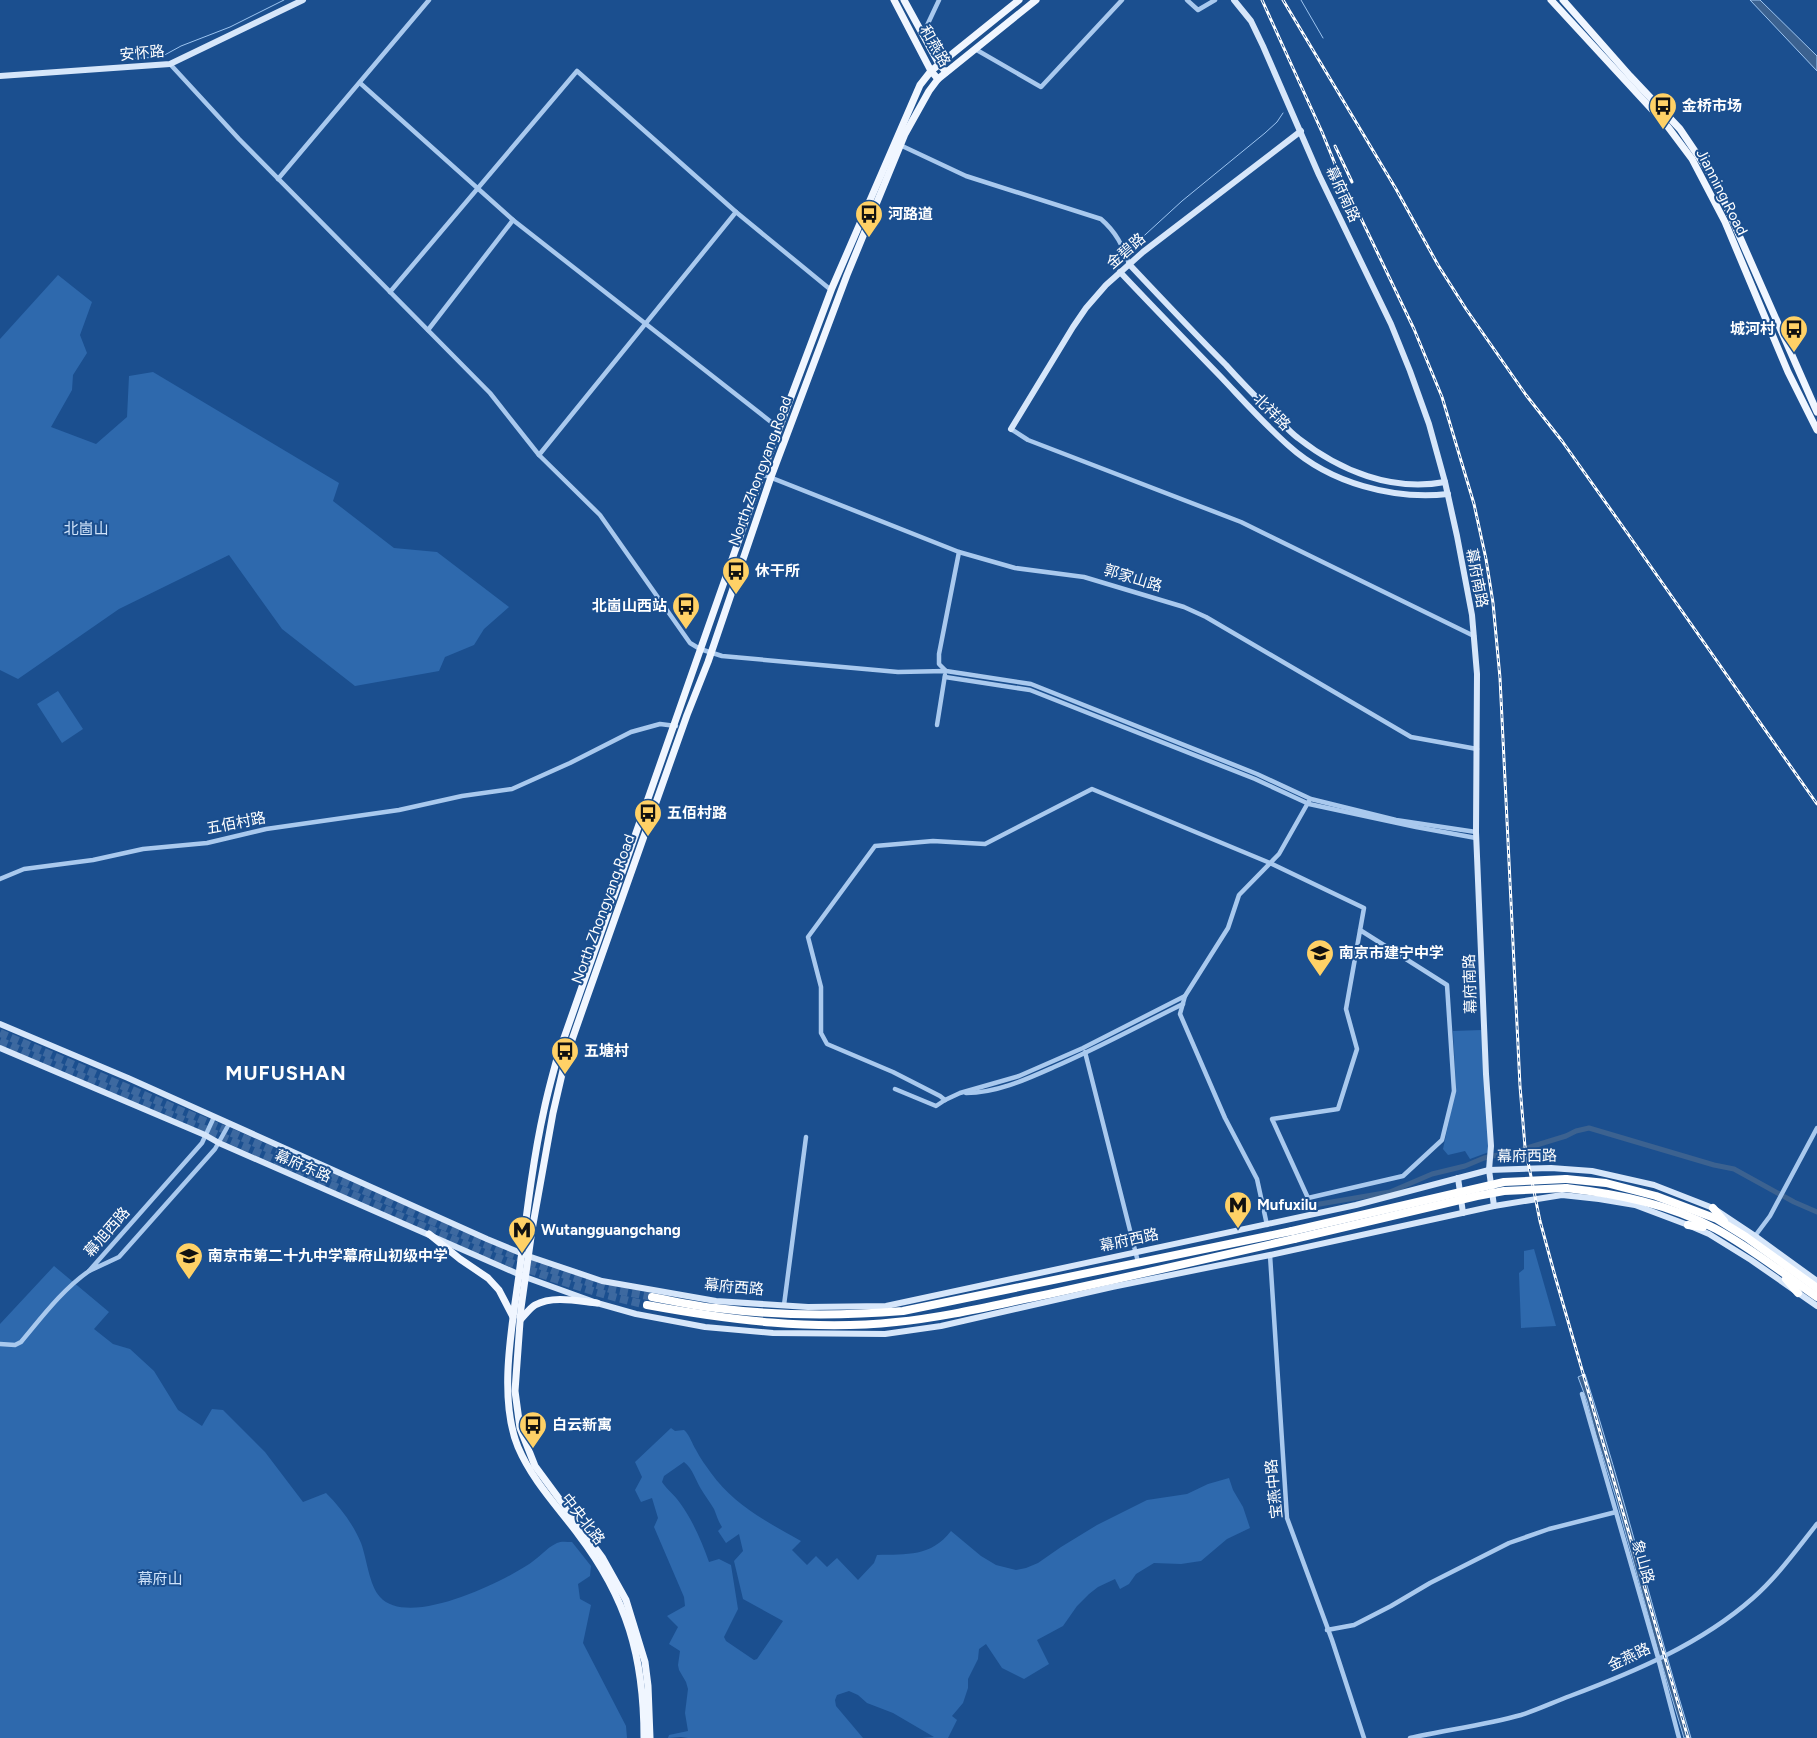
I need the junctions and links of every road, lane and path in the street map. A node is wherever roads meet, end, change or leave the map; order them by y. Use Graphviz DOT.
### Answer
graph roads {
  1 [pos="303,0"];
  2 [pos="429,0"];
  3 [pos="894,0"];
  4 [pos="904,0"];
  5 [pos="939,0"];
  6 [pos="1019,0"];
  7 [pos="1036,0"];
  8 [pos="1122,0"];
  9 [pos="1187,0"];
  10 [pos="1215,0"];
  11 [pos="1234,0"];
  12 [pos="1551,0"];
  13 [pos="1563,0"];
  14 [pos="922,35"];
  15 [pos="974,48"];
  16 [pos="170,64"];
  17 [pos="939,64"];
  18 [pos="931,71"];
  19 [pos="946,72"];
  20 [pos="0,76"];
  21 [pos="938,78"];
  22 [pos="360,82"];
  23 [pos="1301,131"];
  24 [pos="898,143"];
  25 [pos="278,179"];
  26 [pos="478,188"];
  27 [pos="736,212"];
  28 [pos="514,220"];
  29 [pos="1129,264"];
  30 [pos="1120,272"];
  31 [pos="831,290"];
  32 [pos="390,292"];
  33 [pos="1159,297"];
  34 [pos="1151,304"];
  35 [pos="645,324"];
  36 [pos="428,330"];
  37 [pos="1817,412"];
  38 [pos="780,429"];
  39 [pos="1011,429"];
  40 [pos="1817,430"];
  41 [pos="539,455"];
  42 [pos="762,474"];
  43 [pos="771,477"];
  44 [pos="1445,482"];
  45 [pos="1406,484"];
  46 [pos="1406,494"];
  47 [pos="1448,494"];
  48 [pos="959,552"];
  49 [pos="1474,636"];
  50 [pos="700,649"];
  51 [pos="711,652"];
  52 [pos="946,671"];
  53 [pos="945,676"];
  54 [pos="674,725"];
  55 [pos="937,725"];
  56 [pos="682,728"];
  57 [pos="1478,749"];
  58 [pos="1311,799"];
  59 [pos="1476,835"];
  60 [pos="1270,863"];
  61 [pos="0,879"];
  62 [pos="1360,930"];
  63 [pos="1185,996"];
  64 [pos="1183,1004"];
  65 [pos="0,1024"];
  66 [pos="0,1048"];
  67 [pos="1083,1048"];
  68 [pos="895,1089"];
  69 [pos="960,1093"];
  70 [pos="945,1100"];
  71 [pos="214,1117"];
  72 [pos="229,1124"];
  73 [pos="1817,1128"];
  74 [pos="205,1134"];
  75 [pos="806,1137"];
  76 [pos="219,1143"];
  77 [pos="1490,1169"];
  78 [pos="1458,1178"];
  79 [pos="1494,1206"];
  80 [pos="1713,1208"];
  81 [pos="428,1212"];
  82 [pos="1463,1213"];
  83 [pos="1267,1225"];
  84 [pos="1688,1225"];
  85 [pos="1731,1228"];
  86 [pos="1715,1229"];
  87 [pos="429,1234"];
  88 [pos="1293,1235"];
  89 [pos="1754,1236"];
  90 [pos="1136,1252"];
  91 [pos="525,1255"];
  92 [pos="1270,1255"];
  93 [pos="1138,1262"];
  94 [pos="89,1272"];
  95 [pos="1780,1272"];
  96 [pos="522,1276"];
  97 [pos="1816,1285"];
  98 [pos="1798,1293"];
  99 [pos="652,1297"];
  100 [pos="1817,1297"];
  101 [pos="597,1303"];
  102 [pos="647,1305"];
  103 [pos="784,1305"];
  104 [pos="1817,1306"];
  105 [pos="513,1317"];
  106 [pos="521,1319"];
  107 [pos="0,1344"];
  108 [pos="1582,1394"];
  109 [pos="1616,1512"];
  110 [pos="1817,1524"];
  111 [pos="1328,1630"];
  112 [pos="1658,1658"];
  113 [pos="644,1738"];
  114 [pos="650,1738"];
  115 [pos="1364,1738"];
  116 [pos="1410,1738"];
  117 [pos="1679,1738"];
  1 -- 16 [label="main road, 安怀路"];
  2 -- 22 [label="street"];
  3 -- 18 [label="main road, 和燕路"];
  4 -- 14 [label="main road, 和燕路"];
  5 -- 14 [label="street"];
  6 -- 17 [label="main road, North Zhongyang Road"];
  7 -- 15 [label="main road, North Zhongyang Road"];
  8 -- 15 [label="street"];
  9 -- 10 [label="street"];
  11 -- 23 [label="main road, 幕府南路"];
  12 -- 40 [label="main road, Jianning Road"];
  13 -- 37 [label="main road, Jianning Road"];
  14 -- 17 [label="main road, 和燕路"];
  15 -- 19 [label="main road, North Zhongyang Road"];
  16 -- 20 [label="main road, 安怀路"];
  16 -- 25 [label="street"];
  17 -- 18 [label="main road, North Zhongyang Road"];
  17 -- 19 [label="main road, 和燕路"];
  18 -- 21 [label="main road, 和燕路"];
  18 -- 24 [label="main road, North Zhongyang Road"];
  19 -- 21 [label="main road, North Zhongyang Road"];
  21 -- 24 [label="main road, North Zhongyang Road"];
  22 -- 25 [label="street"];
  22 -- 26 [label="street"];
  23 -- 29 [label="main road, 金碧路"];
  23 -- 44 [label="main road, 幕府南路"];
  24 -- 29 [label="street"];
  24 -- 31 [label="main road, North Zhongyang Road"];
  24 -- 43 [label="main road, North Zhongyang Road"];
  25 -- 32 [label="street"];
  26 -- 27 [label="street"];
  26 -- 28 [label="street"];
  26 -- 32 [label="street"];
  27 -- 31 [label="street"];
  27 -- 35 [label="street"];
  28 -- 35 [label="street"];
  28 -- 36 [label="street"];
  29 -- 30 [label="main road, 金碧路"];
  29 -- 33 [label="main road, 北祥路"];
  30 -- 34 [label="main road, 北祥路"];
  30 -- 39 [label="main road, 金碧路"];
  31 -- 38 [label="main road, North Zhongyang Road"];
  32 -- 36 [label="street"];
  33 -- 34 [label="main road"];
  33 -- 45 [label="main road, 北祥路"];
  34 -- 46 [label="main road, 北祥路"];
  35 -- 38 [label="street"];
  35 -- 41 [label="street"];
  36 -- 41 [label="street"];
  38 -- 42 [label="main road, North Zhongyang Road"];
  39 -- 49 [label="street"];
  41 -- 50 [label="street"];
  42 -- 43 [label="street, 郭家山路"];
  42 -- 50 [label="main road, North Zhongyang Road"];
  43 -- 48 [label="street, 郭家山路"];
  43 -- 51 [label="main road, North Zhongyang Road"];
  44 -- 45 [label="main road, 北祥路"];
  44 -- 47 [label="main road, 幕府南路"];
  45 -- 46 [label="main road"];
  46 -- 47 [label="main road, 北祥路"];
  47 -- 49 [label="main road, 幕府南路"];
  48 -- 52 [label="street"];
  48 -- 57 [label="street, 郭家山路"];
  49 -- 57 [label="main road, 幕府南路"];
  50 -- 51 [label="street"];
  50 -- 54 [label="main road, North Zhongyang Road"];
  51 -- 52 [label="street"];
  51 -- 56 [label="main road, North Zhongyang Road"];
  52 -- 53 [label="street"];
  52 -- 58 [label="street"];
  53 -- 55 [label="street"];
  53 -- 59 [label="street"];
  54 -- 56 [label="street"];
  54 -- 61 [label="street, 五佰村路"];
  54 -- 91 [label="main road, North Zhongyang Road"];
  56 -- 91 [label="main road, North Zhongyang Road"];
  57 -- 59 [label="main road, 幕府南路"];
  58 -- 59 [label="street"];
  58 -- 60 [label="street"];
  59 -- 77 [label="main road, 幕府南路"];
  60 -- 62 [label="street"];
  60 -- 63 [label="street"];
  60 -- 70 [label="street"];
  62 -- 62 [label="street"];
  63 -- 64 [label="street"];
  63 -- 67 [label="street"];
  64 -- 69 [label="street"];
  64 -- 83 [label="street"];
  65 -- 71 [label="main road, 幕府东路"];
  66 -- 74 [label="main road, 幕府东路"];
  67 -- 69 [label="street"];
  67 -- 90 [label="street"];
  68 -- 70 [label="street"];
  69 -- 70 [label="street"];
  71 -- 72 [label="main road, 幕府东路"];
  71 -- 74 [label="street, 幕旭西路"];
  72 -- 76 [label="street, 幕旭西路"];
  72 -- 81 [label="main road, 幕府东路"];
  73 -- 89 [label="street"];
  74 -- 76 [label="main road, 幕府东路"];
  74 -- 94 [label="street, 幕旭西路"];
  75 -- 103 [label="street"];
  76 -- 87 [label="main road, 幕府东路"];
  76 -- 94 [label="street, 幕旭西路"];
  77 -- 78 [label="main road, 幕府西路"];
  77 -- 79 [label="main road, 幕府南路"];
  77 -- 80 [label="main road, 幕府西路"];
  78 -- 82 [label="main road"];
  78 -- 83 [label="main road, 幕府西路"];
  79 -- 82 [label="main road"];
  79 -- 84 [label="main road"];
  80 -- 85 [label="highway"];
  80 -- 89 [label="main road, 幕府西路"];
  81 -- 91 [label="main road, 幕府西路"];
  82 -- 92 [label="main road"];
  83 -- 90 [label="main road, 幕府西路"];
  84 -- 86 [label="highway"];
  84 -- 98 [label="main road"];
  85 -- 88 [label="highway, 幕府西路, bridge"];
  85 -- 97 [label="highway, 幕府西路"];
  86 -- 88 [label="highway, 幕府西路, bridge"];
  86 -- 95 [label="highway, 幕府西路"];
  87 -- 96 [label="main road, 幕府东路"];
  87 -- 105 [label="main road"];
  88 -- 93 [label="highway, 幕府西路"];
  88 -- 102 [label="highway, 幕府西路"];
  89 -- 97 [label="main road, 幕府西路"];
  90 -- 93 [label="street"];
  90 -- 103 [label="main road, 幕府西路"];
  91 -- 96 [label="main road, North Zhongyang Road"];
  91 -- 103 [label="main road, 幕府西路"];
  92 -- 101 [label="main road"];
  92 -- 111 [label="street, 宝燕中路"];
  93 -- 99 [label="highway, 幕府西路"];
  94 -- 107 [label="street"];
  95 -- 98 [label="highway"];
  95 -- 100 [label="highway, 幕府西路"];
  96 -- 101 [label="main road, 幕府东路"];
  96 -- 105 [label="main road, North Zhongyang Road"];
  96 -- 106 [label="main road, North Zhongyang Road"];
  98 -- 104 [label="main road"];
  101 -- 106 [label="main road"];
  105 -- 113 [label="main road, 中央北路"];
  106 -- 114 [label="main road, North Zhongyang Road"];
  108 -- 109 [label="street, 象山路"];
  109 -- 111 [label="street"];
  109 -- 112 [label="street, 象山路"];
  110 -- 112 [label="street, 金燕路"];
  111 -- 115 [label="street, 宝燕中路"];
  112 -- 116 [label="street, 金燕路"];
  112 -- 117 [label="street, 象山路"];
}
